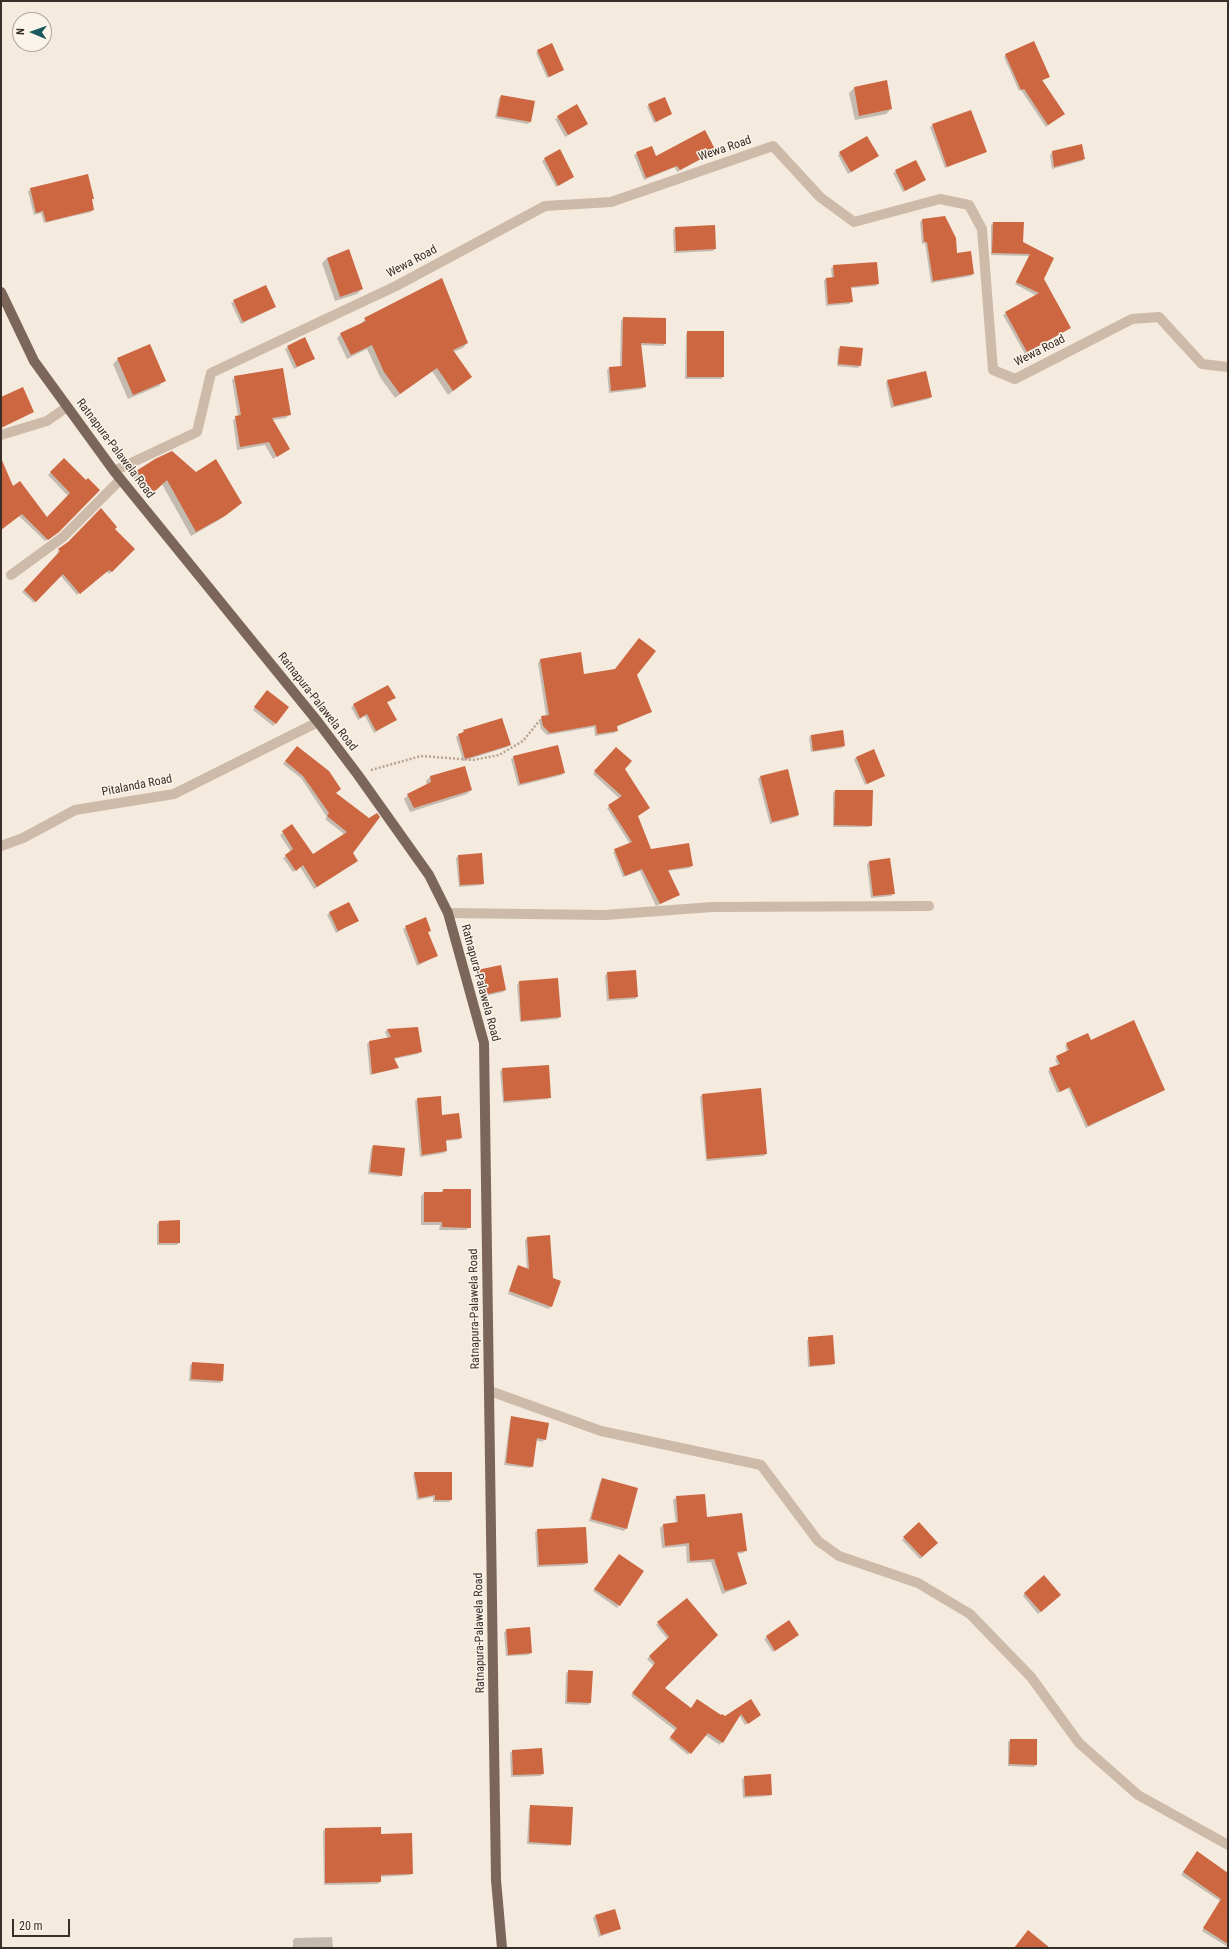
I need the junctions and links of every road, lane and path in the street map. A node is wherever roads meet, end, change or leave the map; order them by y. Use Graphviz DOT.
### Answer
graph roads {
  1 [pos="1,292"];
  2 [pos="1228,367"];
  3 [pos="67,407"];
  4 [pos="1,435"];
  5 [pos="114,471"];
  6 [pos="120,480"];
  7 [pos="12,575"];
  8 [pos="540,720"];
  9 [pos="318,722"];
  10 [pos="358,775"];
  11 [pos="1,846"];
  12 [pos="929,906"];
  13 [pos="448,913"];
  14 [pos="490,1391"];
  15 [pos="1228,1845"];
  16 [pos="502,1948"];
  1 -- 3 [label="main road, Ratnapura-Palawela Road"];
  2 -- 5 [label="street, Wewa Road"];
  3 -- 4 [label="street"];
  3 -- 5 [label="main road, Ratnapura-Palawela Road"];
  5 -- 6 [label="main road, Ratnapura-Palawela Road"];
  6 -- 7 [label="street"];
  6 -- 9 [label="main road, Ratnapura-Palawela Road"];
  8 -- 10 [label="path"];
  9 -- 10 [label="main road, Ratnapura-Palawela Road"];
  9 -- 11 [label="street, Pitalanda Road"];
  10 -- 13 [label="main road, Ratnapura-Palawela Road"];
  12 -- 13 [label="street"];
  13 -- 14 [label="main road, Ratnapura-Palawela Road"];
  14 -- 15 [label="street"];
  14 -- 16 [label="main road, Ratnapura-Palawela Road"];
}
